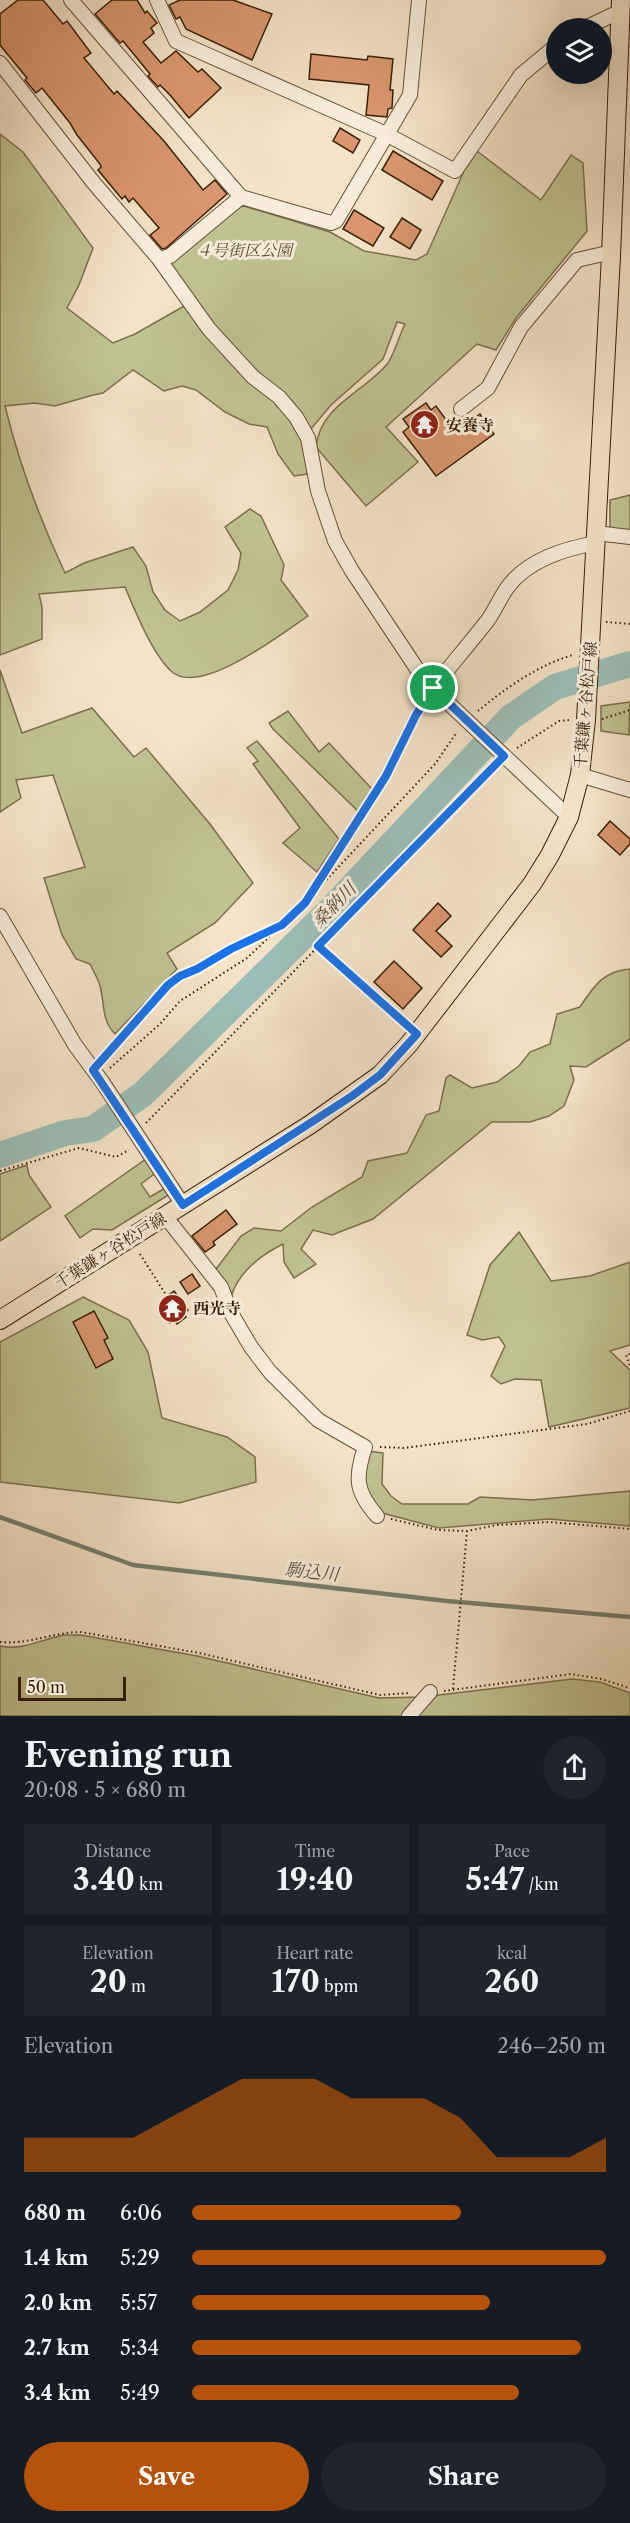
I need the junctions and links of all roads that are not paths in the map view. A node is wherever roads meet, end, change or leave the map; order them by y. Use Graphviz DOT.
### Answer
graph roads {
  1 [pos="71,0"];
  2 [pos="157,0"];
  3 [pos="419,0"];
  4 [pos="621,6"];
  5 [pos="601,18"];
  6 [pos="546,54"];
  7 [pos="0,63"];
  8 [pos="386,134"];
  9 [pos="241,197"];
  10 [pos="611,256"];
  11 [pos="159,259"];
  12 [pos="460,409"];
  13 [pos="630,537"];
  14 [pos="596,538"];
  15 [pos="433,688"];
  16 [pos="580,775"];
  17 [pos="630,790"];
  18 [pos="569,817"];
  19 [pos="0,916"];
  20 [pos="183,1205"];
  21 [pos="165,1215"];
  22 [pos="0,1320"];
  23 [pos="377,1516"];
  24 [pos="430,1692"];
  25 [pos="409,1716"];
  1 -- 9 [label="street"];
  2 -- 8 [label="street"];
  3 -- 8 [label="street"];
  4 -- 5 [label="street"];
  4 -- 10 [label="main road, 千葉鎌ヶ谷松戸線"];
  6 -- 8 [label="street"];
  7 -- 11 [label="street"];
  8 -- 9 [label="street"];
  9 -- 11 [label="street"];
  10 -- 12 [label="street"];
  10 -- 14 [label="main road, 千葉鎌ヶ谷松戸線"];
  11 -- 15 [label="street"];
  13 -- 14 [label="street"];
  14 -- 15 [label="street"];
  14 -- 16 [label="main road, 千葉鎌ヶ谷松戸線"];
  15 -- 18 [label="street"];
  16 -- 17 [label="street"];
  16 -- 18 [label="main road, 千葉鎌ヶ谷松戸線"];
  18 -- 20 [label="main road, 千葉鎌ヶ谷松戸線"];
  19 -- 20 [label="street"];
  20 -- 21 [label="main road, 千葉鎌ヶ谷松戸線"];
  21 -- 22 [label="main road, 千葉鎌ヶ谷松戸線"];
  21 -- 23 [label="street"];
  24 -- 25 [label="street"];
}
